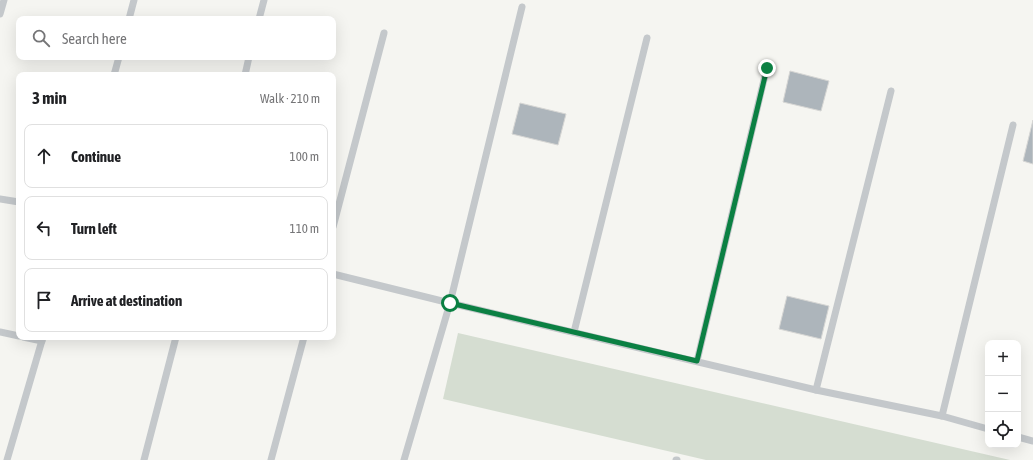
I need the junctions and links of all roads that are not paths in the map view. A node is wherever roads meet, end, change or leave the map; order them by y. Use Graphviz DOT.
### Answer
graph roads {
  1 [pos="4,0"];
  2 [pos="134,0"];
  3 [pos="264,0"];
  4 [pos="522,7"];
  5 [pos="0,14"];
  6 [pos="130,16"];
  7 [pos="260,16"];
  8 [pos="384,33"];
  9 [pos="647,38"];
  10 [pos="117,60"];
  11 [pos="248,60"];
  12 [pos="767,68"];
  13 [pos="115,72"];
  14 [pos="246,72"];
  15 [pos="891,91"];
  16 [pos="1013,125"];
  17 [pos="0,199"];
  18 [pos="16,202"];
  19 [pos="336,216"];
  20 [pos="336,275"];
  21 [pos="450,303"];
  22 [pos="0,332"];
  23 [pos="574,332"];
  24 [pos="16,335"];
  25 [pos="43,340"];
  26 [pos="175,340"];
  27 [pos="303,340"];
  28 [pos="697,361"];
  29 [pos="816,390"];
  30 [pos="942,416"];
  31 [pos="985,428"];
  32 [pos="1021,438"];
  33 [pos="1033,441"];
  34 [pos="0,456"];
  35 [pos="7,459"];
  36 [pos="144,460"];
  37 [pos="270,460"];
  38 [pos="404,460"];
  1 -- 5 [label="lane"];
  2 -- 6 [label="lane"];
  3 -- 7 [label="lane"];
  4 -- 21 [label="lane"];
  8 -- 19 [label="lane"];
  9 -- 23 [label="lane"];
  10 -- 13 [label="lane"];
  11 -- 14 [label="lane"];
  12 -- 28 [label="lane"];
  15 -- 29 [label="lane"];
  16 -- 30 [label="lane"];
  17 -- 18 [label="lane"];
  20 -- 21 [label="lane"];
  21 -- 23 [label="lane"];
  21 -- 38 [label="lane"];
  22 -- 24 [label="lane"];
  23 -- 28 [label="lane"];
  25 -- 35 [label="lane"];
  26 -- 36 [label="lane"];
  27 -- 37 [label="lane"];
  28 -- 29 [label="lane"];
  29 -- 30 [label="lane"];
  30 -- 31 [label="lane"];
  32 -- 33 [label="lane"];
  34 -- 35 [label="lane"];
}
